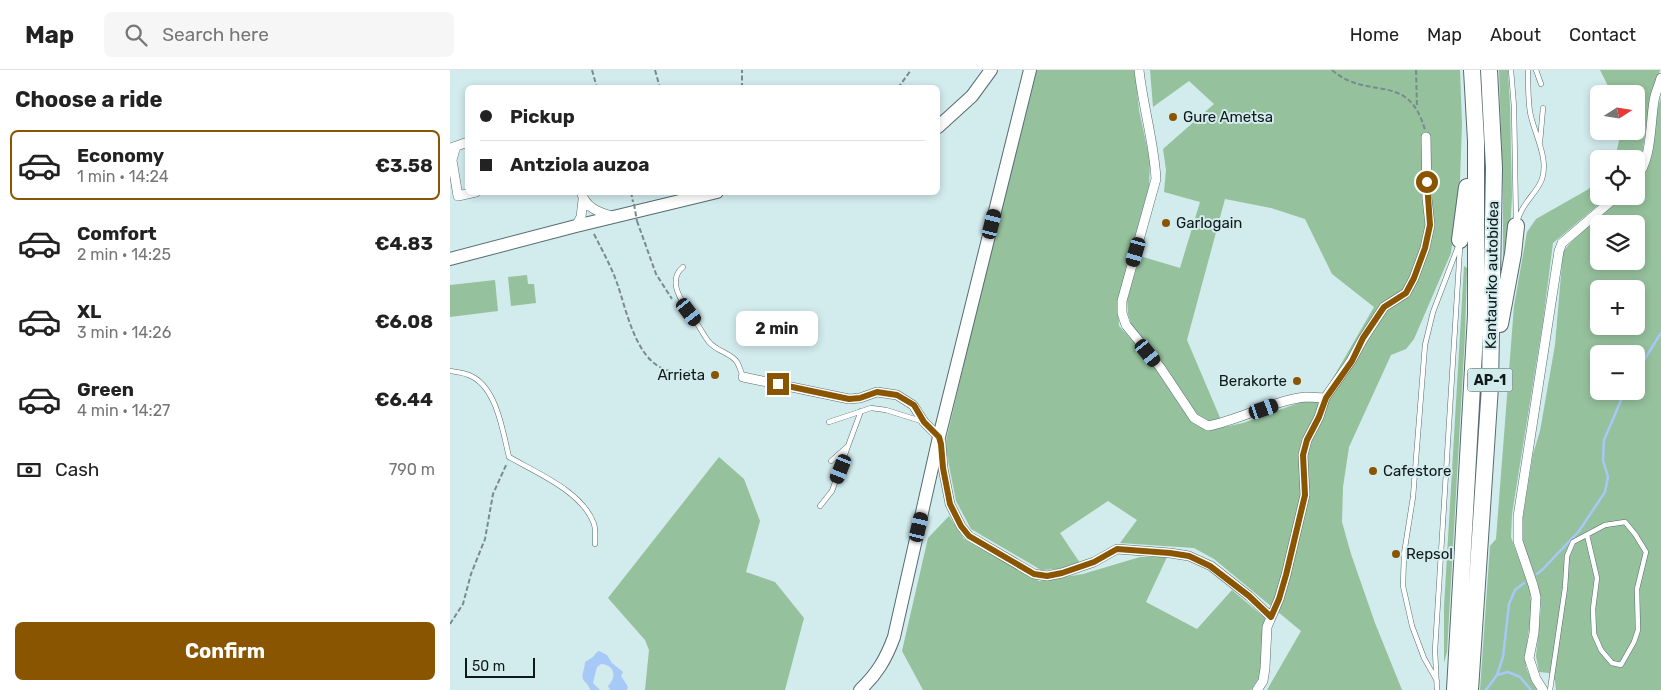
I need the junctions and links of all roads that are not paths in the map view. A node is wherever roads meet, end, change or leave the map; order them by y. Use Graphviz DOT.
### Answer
graph roads {
  1 [pos="991,70"];
  2 [pos="1030,70"];
  3 [pos="1139,70"];
  4 [pos="1472,70"];
  5 [pos="1489,70"];
  6 [pos="1511,70"];
  7 [pos="1528,70"];
  8 [pos="1536,70"];
  9 [pos="1661,78"];
  10 [pos="1541,84"];
  11 [pos="1543,108"];
  12 [pos="940,125"];
  13 [pos="1426,137"];
  14 [pos="1476,141"];
  15 [pos="465,143"];
  16 [pos="1540,144"];
  17 [pos="453,147"];
  18 [pos="1645,161"];
  19 [pos="451,169"];
  20 [pos="465,194"];
  21 [pos="705,195"];
  22 [pos="582,196"];
  23 [pos="1606,205"];
  24 [pos="615,217"];
  25 [pos="582,225"];
  26 [pos="1516,226"];
  27 [pos="1460,240"];
  28 [pos="450,260"];
  29 [pos="683,268"];
  30 [pos="450,371"];
  31 [pos="743,377"];
  32 [pos="1490,386"];
  33 [pos="1326,398"];
  34 [pos="861,411"];
  35 [pos="829,422"];
  36 [pos="924,422"];
  37 [pos="939,437"];
  38 [pos="848,446"];
  39 [pos="830,461"];
  40 [pos="820,506"];
  41 [pos="1587,535"];
  42 [pos="595,544"];
  43 [pos="1271,617"];
  44 [pos="1437,681"];
  45 [pos="860,690"];
  46 [pos="1257,690"];
  47 [pos="1437,690"];
  48 [pos="1455,690"];
  49 [pos="1470,690"];
  50 [pos="1543,690"];
  51 [pos="1550,690"];
  1 -- 12 [label="main road"];
  2 -- 37 [label="main road"];
  3 -- 33 [label="street"];
  4 -- 14 [label="highway, Kantauriko autobidea / AP-1"];
  5 -- 32 [label="highway, Kantauriko autobidea / AP-1"];
  6 -- 26 [label="lane"];
  7 -- 16 [label="lane"];
  8 -- 10 [label="lane"];
  9 -- 18 [label="street"];
  11 -- 16 [label="lane"];
  13 -- 33 [label="street"];
  14 -- 27 [label="highway"];
  14 -- 48 [label="highway, Kantauriko autobidea / AP-1"];
  15 -- 17 [label="street"];
  16 -- 26 [label="lane"];
  17 -- 19 [label="street"];
  19 -- 20 [label="street"];
  21 -- 24 [label="main road"];
  22 -- 24 [label="street"];
  22 -- 25 [label="street"];
  23 -- 50 [label="street"];
  24 -- 25 [label="main road"];
  25 -- 28 [label="main road"];
  26 -- 32 [label="highway"];
  27 -- 44 [label="lane"];
  27 -- 44 [label="lane"];
  29 -- 31 [label="lane"];
  30 -- 42 [label="lane"];
  31 -- 36 [label="street"];
  32 -- 49 [label="highway, Kantauriko autobidea / AP-1"];
  33 -- 43 [label="street"];
  34 -- 35 [label="lane"];
  34 -- 36 [label="lane"];
  34 -- 38 [label="lane"];
  36 -- 37 [label="street"];
  37 -- 43 [label="street"];
  37 -- 45 [label="main road"];
  38 -- 39 [label="lane"];
  38 -- 40 [label="lane"];
  41 -- 41 [label="lane"];
  41 -- 51 [label="lane"];
  43 -- 46 [label="street"];
  44 -- 47 [label="lane"];
}
